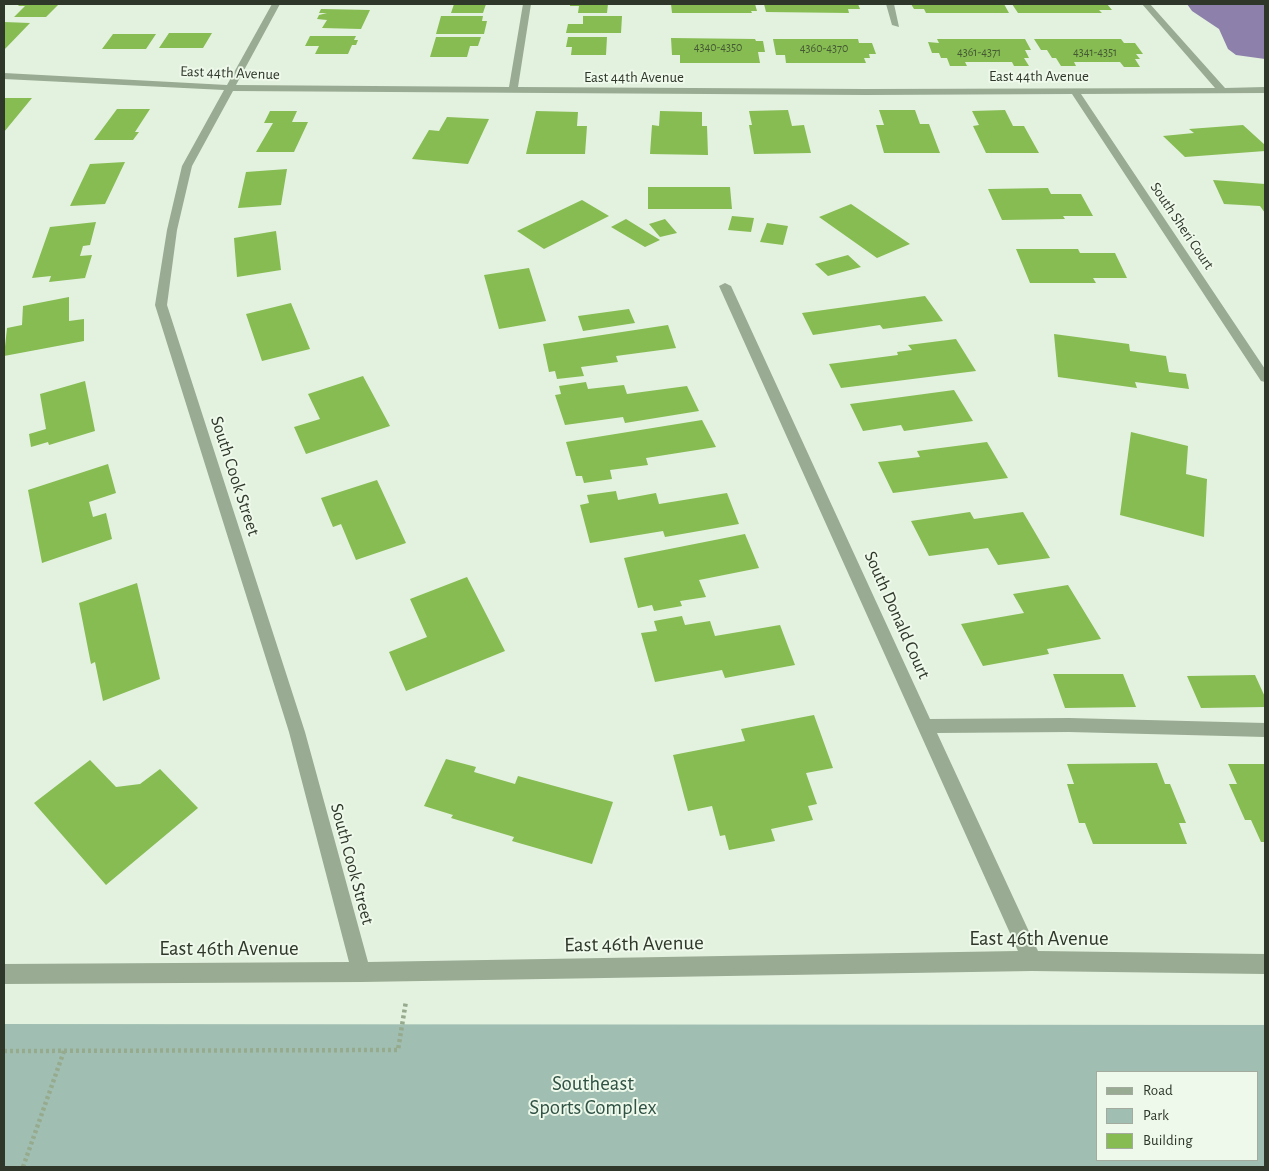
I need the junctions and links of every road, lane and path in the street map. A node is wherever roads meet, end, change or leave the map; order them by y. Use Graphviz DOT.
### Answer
graph roads {
  1 [pos="276,4"];
  2 [pos="527,4"];
  3 [pos="890,4"];
  4 [pos="1146,4"];
  5 [pos="896,25"];
  6 [pos="4,76"];
  7 [pos="230,88"];
  8 [pos="513,90"];
  9 [pos="1074,90"];
  10 [pos="1222,90"];
  11 [pos="1265,90"];
  12 [pos="725,286"];
  13 [pos="1265,378"];
  14 [pos="925,726"];
  15 [pos="1265,730"];
  16 [pos="1032,961"];
  17 [pos="1265,964"];
  18 [pos="410,971"];
  19 [pos="361,972"];
  20 [pos="4,974"];
  21 [pos="4,1051"];
  22 [pos="64,1052"];
  23 [pos="24,1167"];
  1 -- 7 [label="street, South Cook Street"];
  2 -- 8 [label="street"];
  3 -- 5 [label="street"];
  4 -- 10 [label="street"];
  6 -- 7 [label="street, East 44th Avenue"];
  7 -- 8 [label="street, East 44th Avenue"];
  7 -- 19 [label="street, South Cook Street"];
  8 -- 9 [label="street, East 44th Avenue"];
  9 -- 10 [label="street, East 44th Avenue"];
  9 -- 13 [label="street, South Sheri Court"];
  10 -- 11 [label="street, East 44th Avenue"];
  12 -- 14 [label="street, South Donald Court"];
  14 -- 15 [label="street"];
  14 -- 16 [label="street, South Donald Court"];
  16 -- 17 [label="street, East 46th Avenue"];
  16 -- 18 [label="street, East 46th Avenue"];
  18 -- 19 [label="street, East 46th Avenue"];
  18 -- 22 [label="path"];
  19 -- 20 [label="street, East 46th Avenue"];
  21 -- 22 [label="path"];
  22 -- 23 [label="path"];
}
